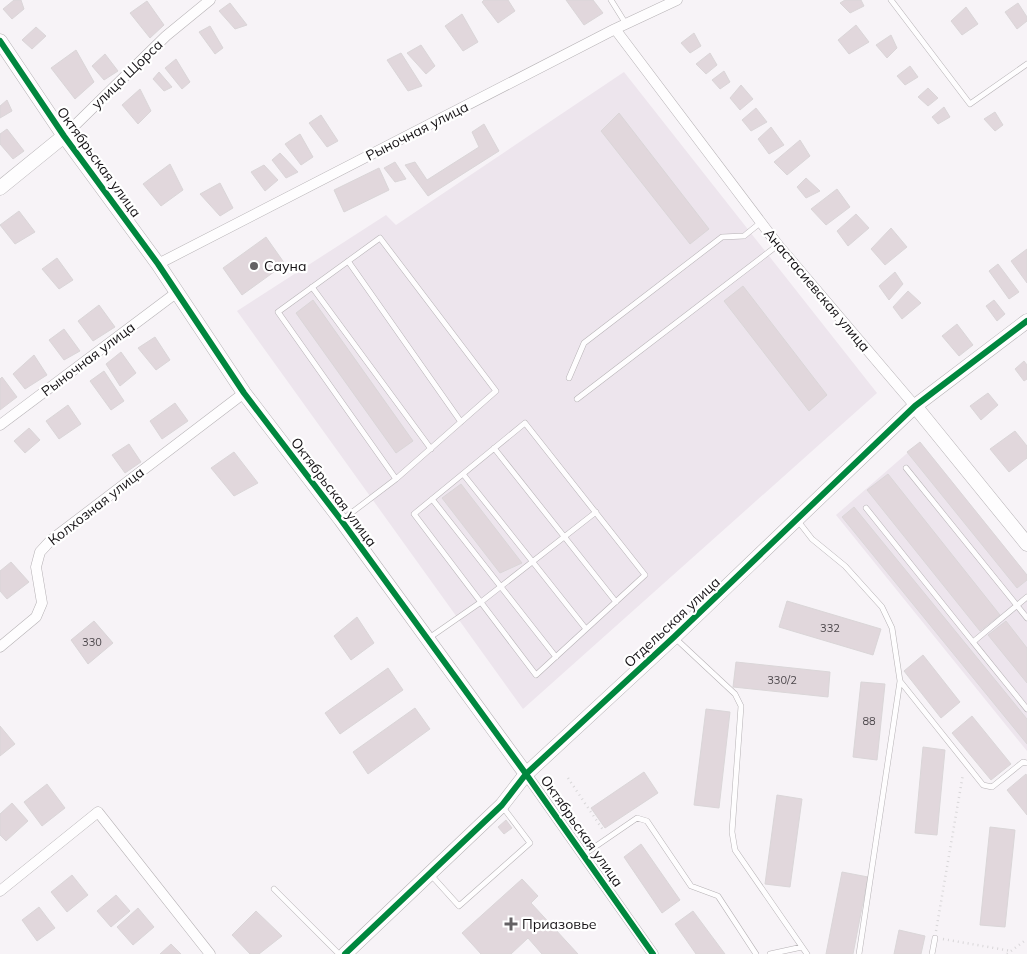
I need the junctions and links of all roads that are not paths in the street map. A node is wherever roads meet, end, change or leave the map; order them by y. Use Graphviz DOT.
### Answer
graph roads {
  1 [pos="210,0"];
  2 [pos="611,0"];
  3 [pos="677,0"];
  4 [pos="892,0"];
  5 [pos="626,24"];
  6 [pos="614,29"];
  7 [pos="0,41"];
  8 [pos="1027,64"];
  9 [pos="64,136"];
  10 [pos="0,188"];
  11 [pos="760,223"];
  12 [pos="778,245"];
  13 [pos="348,261"];
  14 [pos="158,264"];
  15 [pos="312,287"];
  16 [pos="176,293"];
  17 [pos="1027,321"];
  18 [pos="569,378"];
  19 [pos="244,393"];
  20 [pos="577,399"];
  21 [pos="915,406"];
  22 [pos="461,422"];
  23 [pos="0,425"];
  24 [pos="431,448"];
  25 [pos="494,448"];
  26 [pos="906,468"];
  27 [pos="463,474"];
  28 [pos="396,479"];
  29 [pos="432,499"];
  30 [pos="866,508"];
  31 [pos="596,512"];
  32 [pos="797,519"];
  33 [pos="341,520"];
  34 [pos="564,537"];
  35 [pos="1027,544"];
  36 [pos="532,562"];
  37 [pos="501,586"];
  38 [pos="1027,597"];
  39 [pos="481,602"];
  40 [pos="616,602"];
  41 [pos="1017,606"];
  42 [pos="1027,618"];
  43 [pos="586,629"];
  44 [pos="674,638"];
  45 [pos="427,640"];
  46 [pos="974,642"];
  47 [pos="0,647"];
  48 [pos="556,658"];
  49 [pos="900,681"];
  50 [pos="1027,709"];
  51 [pos="1027,762"];
  52 [pos="526,774"];
  53 [pos="502,805"];
  54 [pos="583,855"];
  55 [pos="429,874"];
  56 [pos="274,889"];
  57 [pos="0,892"];
  58 [pos="935,938"];
  59 [pos="802,948"];
  60 [pos="210,954"];
  61 [pos="339,954"];
  62 [pos="345,954"];
  63 [pos="653,954"];
  64 [pos="756,954"];
  65 [pos="770,954"];
  66 [pos="807,954"];
  67 [pos="859,954"];
  68 [pos="932,954"];
  1 -- 9 [label="street, улица Щорса"];
  2 -- 5 [label="lane"];
  3 -- 5 [label="street, Рыночная улица"];
  4 -- 8 [label="lane"];
  5 -- 6 [label="street, Рыночная улица"];
  6 -- 11 [label="street, Анастасиевская улица"];
  6 -- 14 [label="street, Рыночная улица"];
  7 -- 9 [label="street, Октябрьская улица"];
  9 -- 10 [label="street, улица Щорса"];
  9 -- 14 [label="street, Октябрьская улица"];
  11 -- 12 [label="street, Анастасиевская улица"];
  11 -- 18 [label="lane"];
  12 -- 20 [label="lane"];
  12 -- 21 [label="street, Анастасиевская улица"];
  13 -- 15 [label="lane"];
  13 -- 22 [label="lane"];
  13 -- 22 [label="lane"];
  14 -- 16 [label="street, Октябрьская улица"];
  15 -- 24 [label="lane"];
  15 -- 28 [label="lane"];
  16 -- 19 [label="street, Октябрьская улица"];
  16 -- 23 [label="street, Рыночная улица"];
  17 -- 21 [label="street, Отдельская улица"];
  19 -- 33 [label="street, Октябрьская улица"];
  19 -- 47 [label="street, Колхозная улица"];
  21 -- 32 [label="street, Отдельская улица"];
  21 -- 35 [label="street, Анастасиевская улица"];
  22 -- 24 [label="lane"];
  24 -- 28 [label="lane"];
  25 -- 27 [label="lane"];
  25 -- 31 [label="lane"];
  25 -- 34 [label="lane"];
  26 -- 41 [label="lane"];
  27 -- 29 [label="lane"];
  27 -- 36 [label="lane"];
  28 -- 33 [label="lane"];
  29 -- 37 [label="lane"];
  29 -- 39 [label="lane"];
  30 -- 46 [label="lane"];
  31 -- 34 [label="lane"];
  31 -- 40 [label="lane"];
  32 -- 44 [label="street, Отдельская улица"];
  32 -- 49 [label="lane"];
  33 -- 45 [label="street, Октябрьская улица"];
  34 -- 36 [label="lane"];
  34 -- 40 [label="lane"];
  36 -- 37 [label="lane"];
  36 -- 43 [label="lane"];
  37 -- 39 [label="lane"];
  37 -- 48 [label="lane"];
  38 -- 41 [label="lane"];
  39 -- 45 [label="lane"];
  39 -- 48 [label="lane"];
  40 -- 43 [label="lane"];
  41 -- 42 [label="lane"];
  41 -- 46 [label="lane"];
  43 -- 48 [label="lane"];
  44 -- 52 [label="street, Отдельская улица"];
  44 -- 59 [label="lane"];
  45 -- 52 [label="street, Октябрьская улица"];
  46 -- 50 [label="lane"];
  49 -- 51 [label="lane"];
  49 -- 67 [label="lane"];
  52 -- 53 [label="street, Отдельская улица"];
  52 -- 54 [label="street, Октябрьская улица"];
  53 -- 55 [label="street, Отдельская улица"];
  53 -- 55 [label="lane"];
  54 -- 63 [label="street, Октябрьская улица"];
  54 -- 64 [label="lane"];
  55 -- 62 [label="street, Отдельская улица"];
  56 -- 61 [label="lane"];
  57 -- 60 [label="street"];
  58 -- 68 [label="lane"];
  59 -- 65 [label="lane"];
  59 -- 66 [label="lane"];
}
